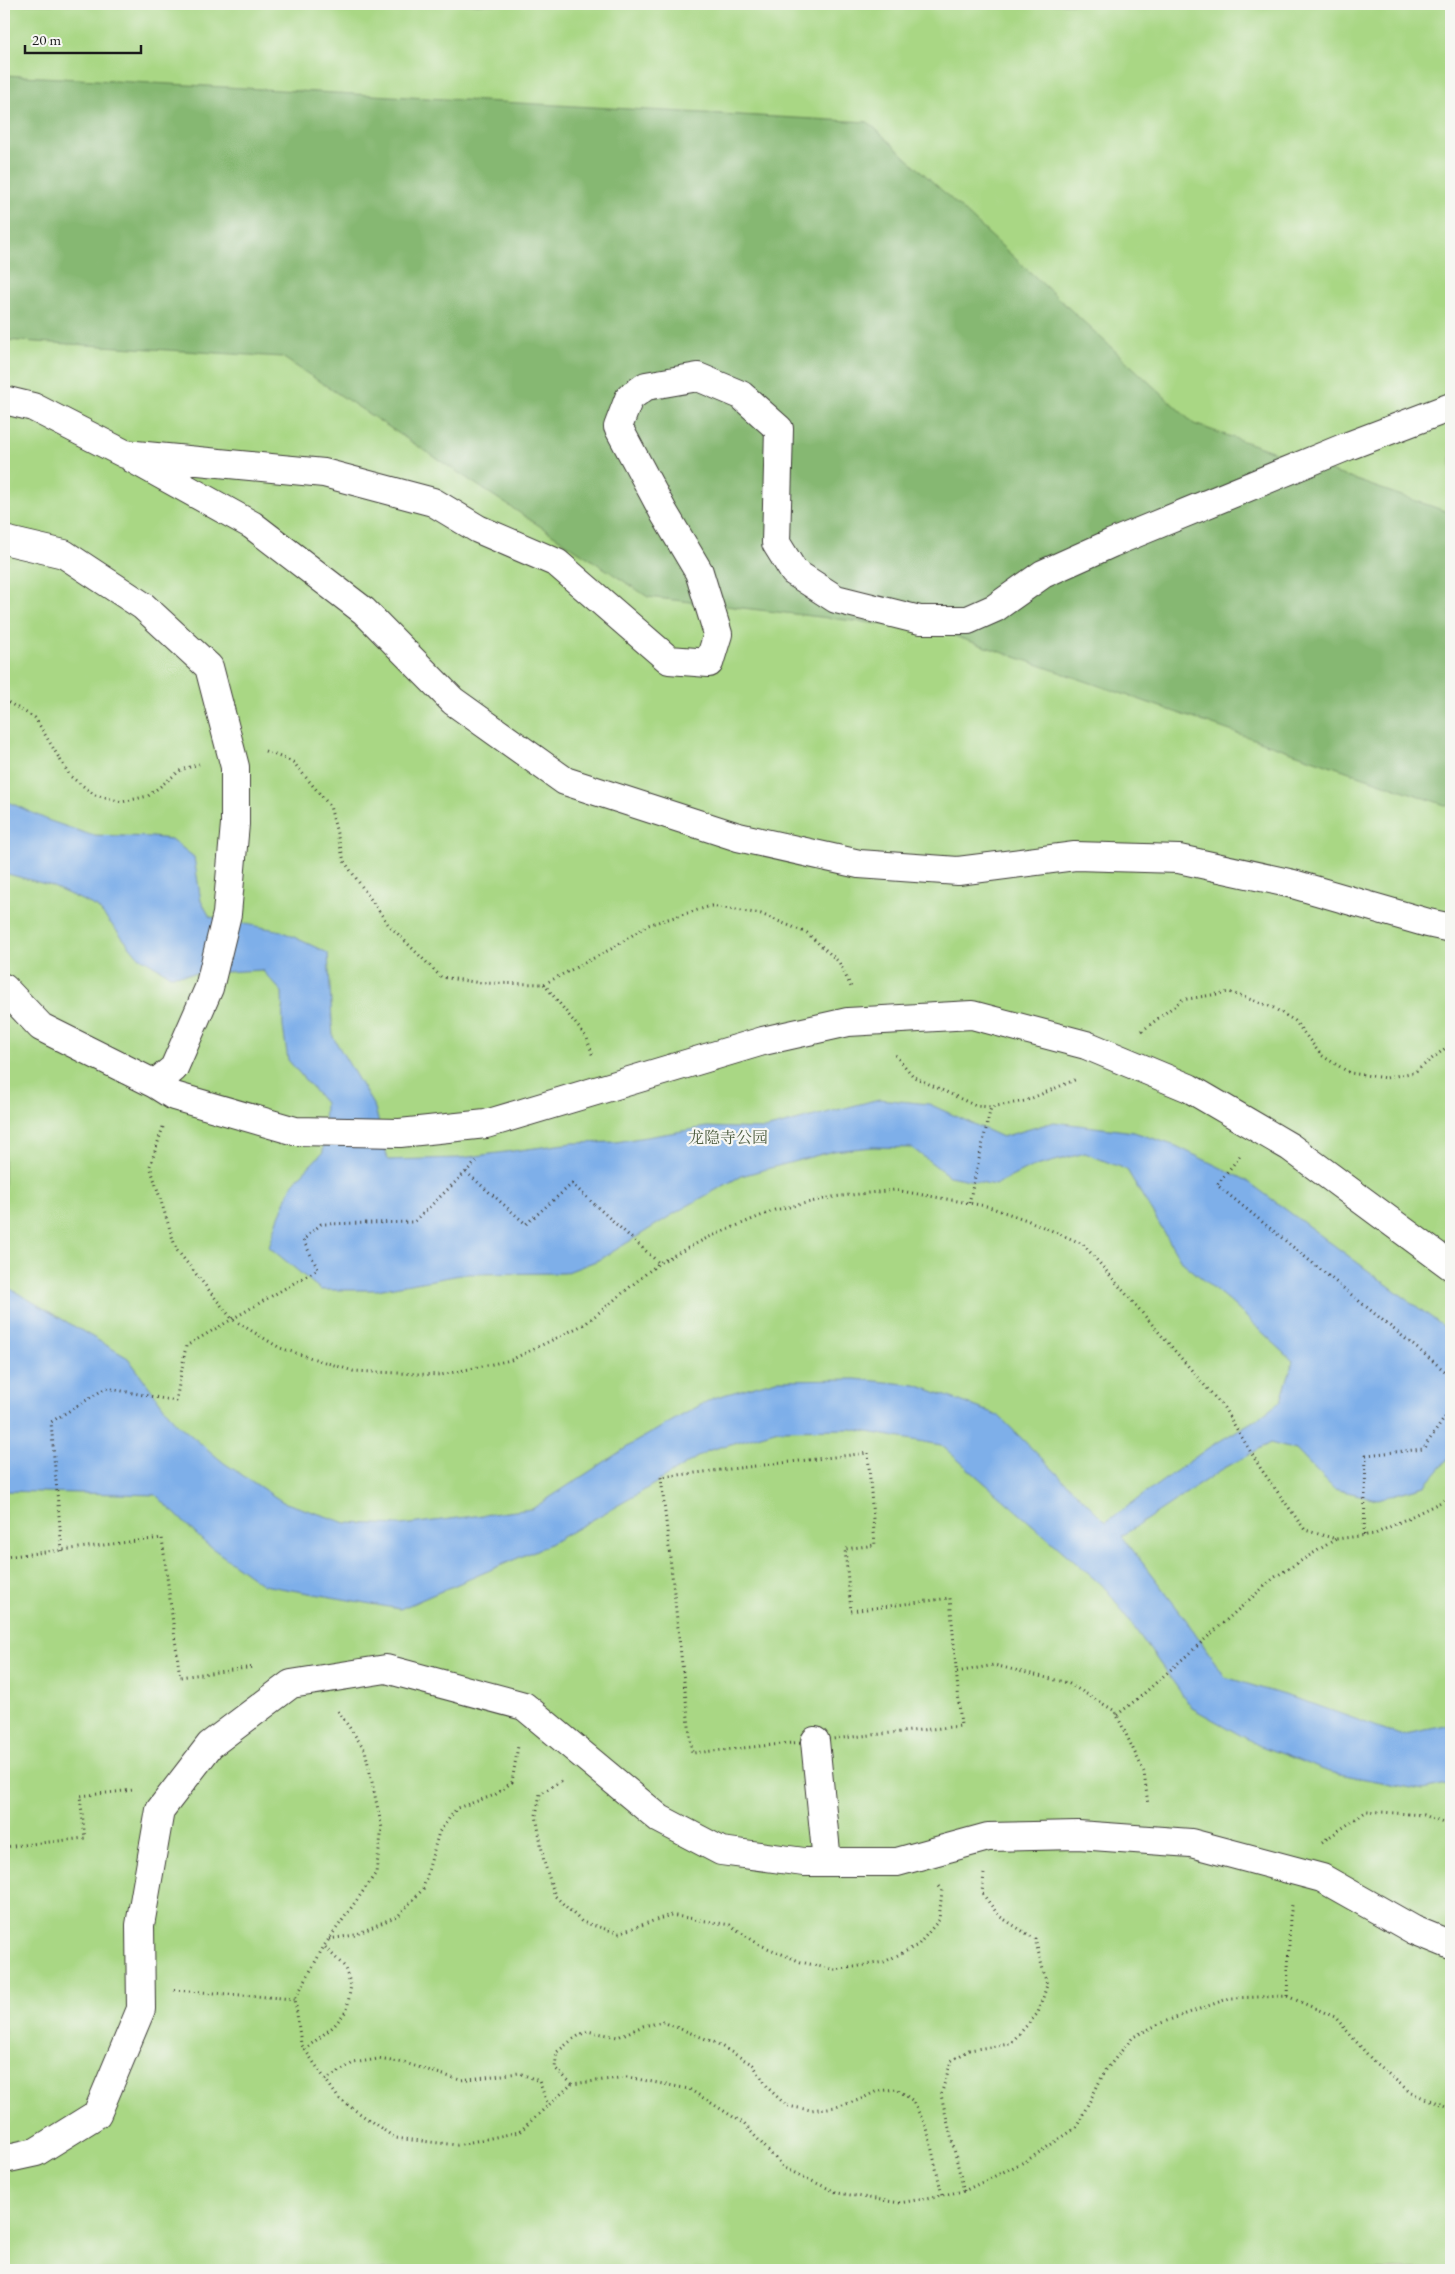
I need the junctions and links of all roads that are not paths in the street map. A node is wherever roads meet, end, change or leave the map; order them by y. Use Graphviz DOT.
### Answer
graph roads {
  1 [pos="4,400"];
  2 [pos="1451,408"];
  3 [pos="125,454"];
  4 [pos="4,540"];
  5 [pos="1451,928"];
  6 [pos="4,988"];
  7 [pos="165,1090"];
  8 [pos="1451,1266"];
  9 [pos="814,1741"];
  10 [pos="827,1862"];
  11 [pos="1451,1945"];
  12 [pos="4,2159"];
  1 -- 3 [label="street"];
  2 -- 3 [label="street"];
  3 -- 5 [label="street"];
  4 -- 7 [label="street"];
  6 -- 7 [label="street"];
  7 -- 8 [label="street"];
  9 -- 10 [label="street"];
  10 -- 11 [label="street"];
  10 -- 12 [label="street"];
}
